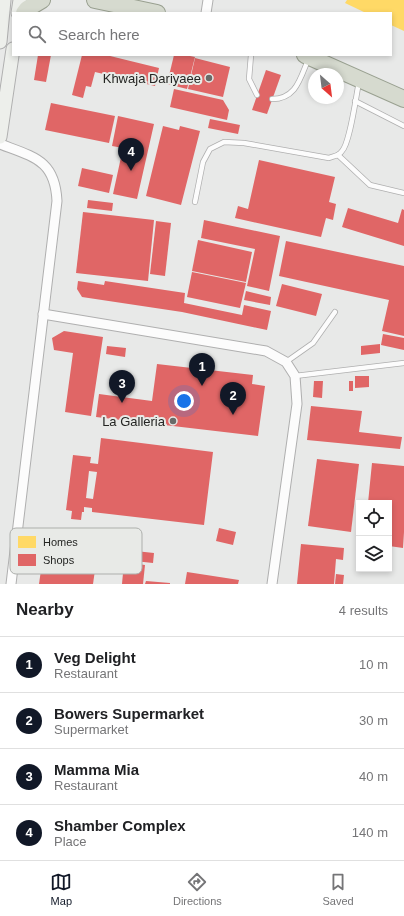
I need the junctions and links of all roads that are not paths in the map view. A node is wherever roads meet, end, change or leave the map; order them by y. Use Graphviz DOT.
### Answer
graph roads {
  1 [pos="4,0"];
  2 [pos="20,0"];
  3 [pos="42,0"];
  4 [pos="95,0"];
  5 [pos="208,0"];
  6 [pos="18,12"];
  7 [pos="25,12"];
  8 [pos="152,12"];
  9 [pos="206,12"];
  10 [pos="0,42"];
  11 [pos="12,56"];
  12 [pos="251,56"];
  13 [pos="307,56"];
  14 [pos="360,79"];
  15 [pos="257,95"];
  16 [pos="272,99"];
  17 [pos="404,99"];
  18 [pos="355,101"];
  19 [pos="404,126"];
  20 [pos="0,137"];
  21 [pos="0,144"];
  22 [pos="338,155"];
  23 [pos="404,193"];
  24 [pos="195,202"];
  25 [pos="335,312"];
  26 [pos="43,314"];
  27 [pos="286,362"];
  28 [pos="404,363"];
  29 [pos="295,376"];
  30 [pos="18,528"];
  31 [pos="13,574"];
  32 [pos="12,584"];
  33 [pos="272,584"];
  1 -- 10 [label="main road"];
  2 -- 6 [label="main road"];
  3 -- 7 [label="highway"];
  4 -- 8 [label="highway"];
  5 -- 9 [label="street"];
  11 -- 20 [label="main road"];
  12 -- 15 [label="lane"];
  13 -- 14 [label="highway"];
  13 -- 16 [label="lane"];
  14 -- 17 [label="highway"];
  14 -- 18 [label="lane"];
  18 -- 19 [label="lane"];
  18 -- 22 [label="lane"];
  21 -- 26 [label="street"];
  22 -- 23 [label="lane"];
  22 -- 24 [label="lane"];
  25 -- 27 [label="lane"];
  26 -- 27 [label="street"];
  26 -- 30 [label="street"];
  27 -- 29 [label="street"];
  28 -- 29 [label="lane"];
  29 -- 33 [label="street"];
  31 -- 32 [label="street"];
}
